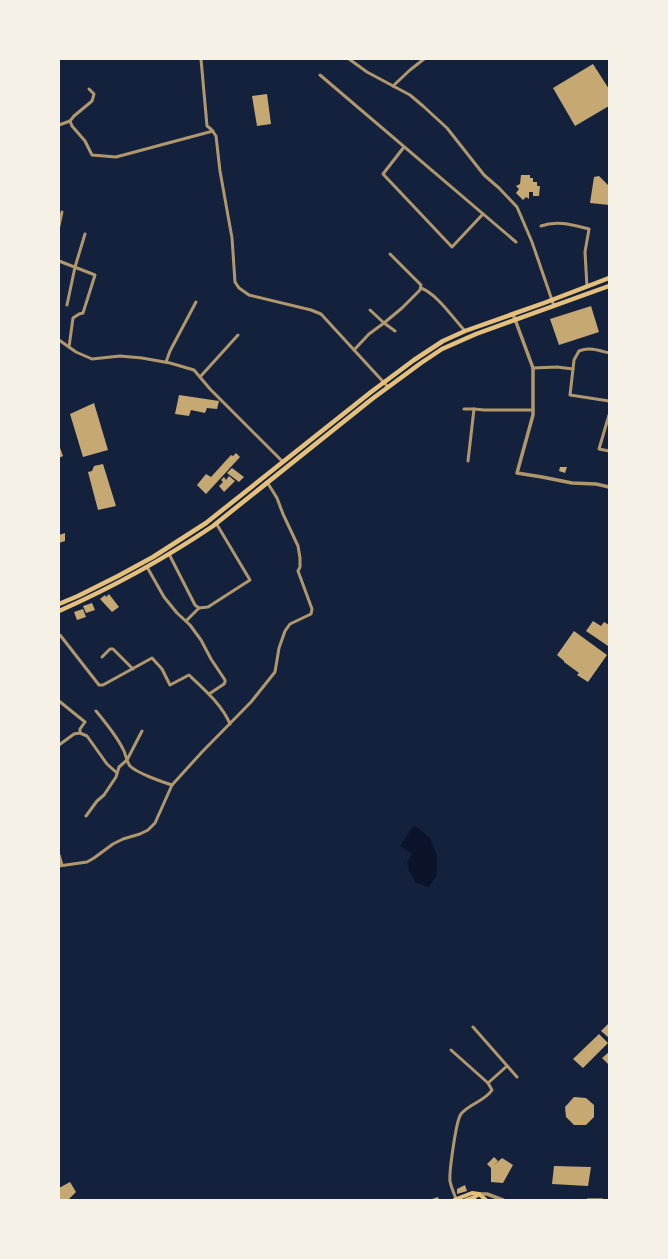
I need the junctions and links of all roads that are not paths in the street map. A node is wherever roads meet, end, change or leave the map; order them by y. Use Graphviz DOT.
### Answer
graph roads {
  1 [pos="201,59"];
  2 [pos="424,59"];
  3 [pos="352,60"];
  4 [pos="320,75"];
  5 [pos="393,86"];
  6 [pos="89,89"];
  7 [pos="70,122"];
  8 [pos="59,124"];
  9 [pos="213,131"];
  10 [pos="404,147"];
  11 [pos="62,212"];
  12 [pos="483,214"];
  13 [pos="59,226"];
  14 [pos="541,226"];
  15 [pos="85,234"];
  16 [pos="516,242"];
  17 [pos="390,254"];
  18 [pos="59,261"];
  19 [pos="75,267"];
  20 [pos="609,278"];
  21 [pos="609,286"];
  22 [pos="587,287"];
  23 [pos="421,288"];
  24 [pos="552,300"];
  25 [pos="196,302"];
  26 [pos="67,306"];
  27 [pos="554,306"];
  28 [pos="370,310"];
  29 [pos="513,314"];
  30 [pos="515,320"];
  31 [pos="384,323"];
  32 [pos="395,331"];
  33 [pos="465,331"];
  34 [pos="238,335"];
  35 [pos="59,340"];
  36 [pos="69,348"];
  37 [pos="354,350"];
  38 [pos="609,353"];
  39 [pos="166,362"];
  40 [pos="533,368"];
  41 [pos="573,368"];
  42 [pos="200,377"];
  43 [pos="384,382"];
  44 [pos="388,387"];
  45 [pos="609,401"];
  46 [pos="464,409"];
  47 [pos="474,409"];
  48 [pos="533,410"];
  49 [pos="609,415"];
  50 [pos="297,451"];
  51 [pos="609,451"];
  52 [pos="300,457"];
  53 [pos="468,461"];
  54 [pos="283,462"];
  55 [pos="267,482"];
  56 [pos="609,482"];
  57 [pos="608,487"];
  58 [pos="237,498"];
  59 [pos="241,502"];
  60 [pos="216,523"];
  61 [pos="169,554"];
  62 [pos="147,567"];
  63 [pos="59,604"];
  64 [pos="199,608"];
  65 [pos="59,611"];
  66 [pos="186,621"];
  67 [pos="59,636"];
  68 [pos="102,657"];
  69 [pos="132,669"];
  70 [pos="210,694"];
  71 [pos="59,701"];
  72 [pos="96,711"];
  73 [pos="230,724"];
  74 [pos="142,731"];
  75 [pos="80,733"];
  76 [pos="59,745"];
  77 [pos="126,760"];
  78 [pos="117,773"];
  79 [pos="172,786"];
  80 [pos="86,816"];
  81 [pos="59,855"];
  82 [pos="61,866"];
  83 [pos="473,1028"];
  84 [pos="451,1050"];
  85 [pos="507,1066"];
  86 [pos="517,1077"];
  87 [pos="488,1082"];
  88 [pos="479,1194"];
  89 [pos="467,1198"];
  90 [pos="455,1200"];
  91 [pos="486,1200"];
  92 [pos="490,1200"];
  93 [pos="503,1200"];
  94 [pos="588,1200"];
  95 [pos="602,1200"];
  1 -- 9 [label="street"];
  2 -- 5 [label="street"];
  3 -- 5 [label="street"];
  4 -- 10 [label="street"];
  5 -- 24 [label="street"];
  6 -- 7 [label="street"];
  7 -- 8 [label="street"];
  7 -- 9 [label="street"];
  9 -- 37 [label="street"];
  10 -- 12 [label="street"];
  10 -- 12 [label="street"];
  11 -- 13 [label="street"];
  12 -- 16 [label="street"];
  14 -- 22 [label="street"];
  15 -- 19 [label="street"];
  17 -- 23 [label="street"];
  18 -- 19 [label="street"];
  19 -- 26 [label="street"];
  19 -- 36 [label="street"];
  20 -- 22 [label="main road"];
  21 -- 27 [label="main road"];
  22 -- 24 [label="main road"];
  23 -- 31 [label="street"];
  23 -- 33 [label="street"];
  24 -- 27 [label="street"];
  24 -- 29 [label="main road"];
  25 -- 39 [label="street"];
  27 -- 30 [label="main road"];
  28 -- 31 [label="street"];
  29 -- 30 [label="street"];
  29 -- 33 [label="main road"];
  30 -- 40 [label="street"];
  30 -- 44 [label="main road"];
  31 -- 32 [label="street"];
  31 -- 37 [label="street"];
  33 -- 43 [label="main road"];
  34 -- 42 [label="street"];
  35 -- 36 [label="street"];
  36 -- 39 [label="street"];
  37 -- 43 [label="street"];
  38 -- 41 [label="street"];
  39 -- 42 [label="street"];
  40 -- 41 [label="street"];
  40 -- 48 [label="street"];
  41 -- 45 [label="street"];
  42 -- 54 [label="street"];
  43 -- 44 [label="street"];
  43 -- 50 [label="main road"];
  44 -- 52 [label="main road"];
  46 -- 47 [label="street"];
  47 -- 48 [label="street"];
  47 -- 53 [label="street"];
  48 -- 57 [label="street"];
  49 -- 51 [label="street"];
  50 -- 52 [label="main road"];
  50 -- 54 [label="main road"];
  52 -- 55 [label="main road"];
  54 -- 58 [label="main road"];
  55 -- 59 [label="main road"];
  55 -- 73 [label="street"];
  56 -- 57 [label="street"];
  58 -- 59 [label="main road"];
  58 -- 63 [label="main road"];
  59 -- 60 [label="main road"];
  60 -- 61 [label="main road"];
  60 -- 64 [label="street"];
  61 -- 62 [label="main road"];
  61 -- 64 [label="street"];
  62 -- 65 [label="main road"];
  62 -- 66 [label="street"];
  64 -- 66 [label="street"];
  66 -- 70 [label="street"];
  67 -- 69 [label="street"];
  68 -- 69 [label="street"];
  69 -- 70 [label="street"];
  70 -- 73 [label="street"];
  71 -- 75 [label="street"];
  72 -- 77 [label="street"];
  73 -- 79 [label="street"];
  74 -- 77 [label="street"];
  75 -- 76 [label="street"];
  75 -- 78 [label="street"];
  77 -- 78 [label="street"];
  77 -- 79 [label="street"];
  78 -- 80 [label="street"];
  79 -- 82 [label="street"];
  81 -- 82 [label="street"];
  83 -- 85 [label="street"];
  84 -- 87 [label="street"];
  85 -- 86 [label="street"];
  85 -- 87 [label="street"];
  87 -- 90 [label="street"];
  88 -- 89 [label="main road"];
  88 -- 91 [label="main road"];
  88 -- 92 [label="street"];
  88 -- 93 [label="street"];
  89 -- 90 [label="main road"];
  94 -- 95 [label="street"];
}
